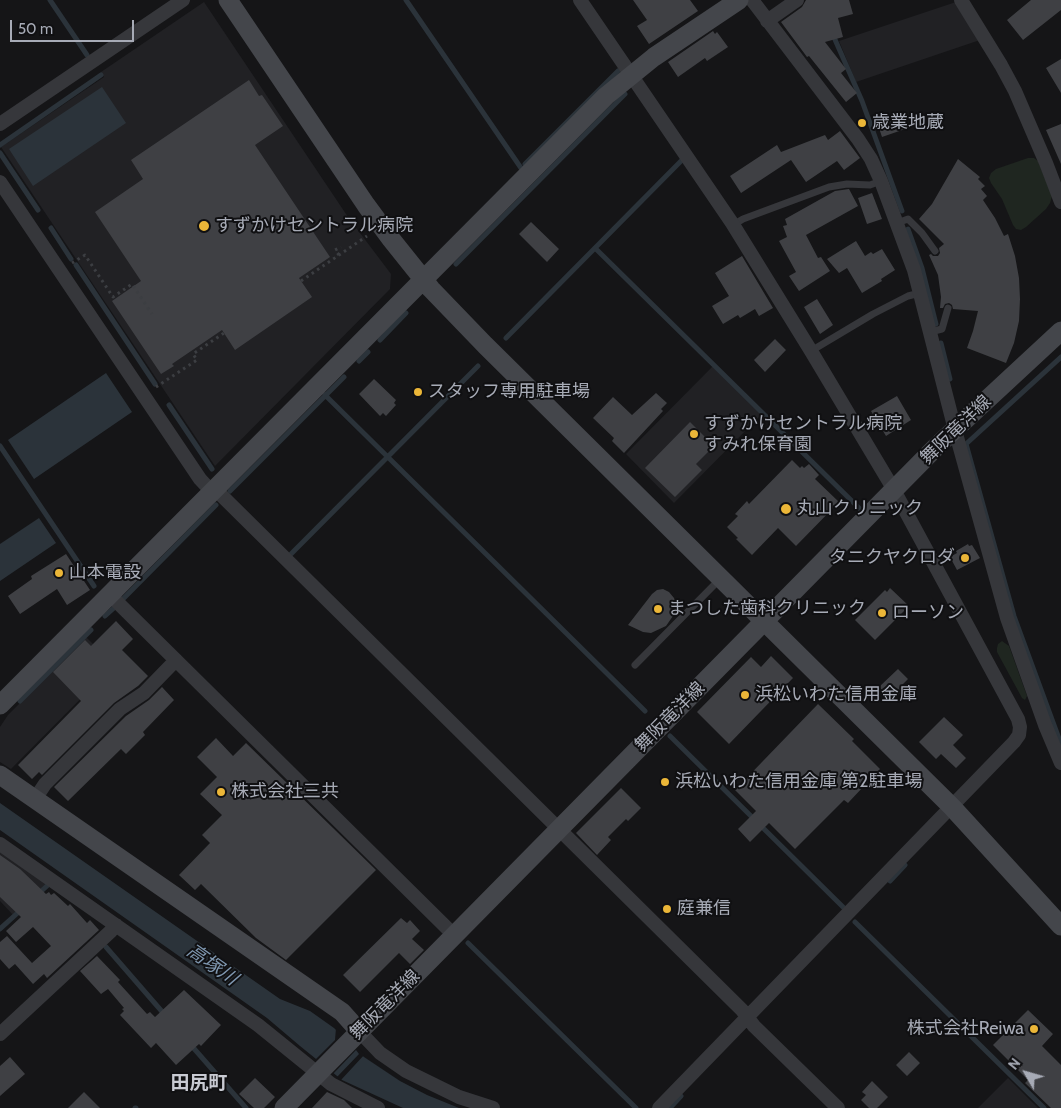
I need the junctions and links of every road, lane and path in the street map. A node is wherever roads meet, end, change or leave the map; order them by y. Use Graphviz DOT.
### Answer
graph roads {
  1 [pos="183,0"];
  2 [pos="228,0"];
  3 [pos="580,0"];
  4 [pos="739,0"];
  5 [pos="752,0"];
  6 [pos="797,0"];
  7 [pos="961,0"];
  8 [pos="768,20"];
  9 [pos="631,74"];
  10 [pos="0,124"];
  11 [pos="881,181"];
  12 [pos="0,182"];
  13 [pos="1061,202"];
  14 [pos="897,223"];
  15 [pos="733,225"];
  16 [pos="367,236"];
  17 [pos="341,247"];
  18 [pos="935,251"];
  19 [pos="339,255"];
  20 [pos="69,265"];
  21 [pos="424,280"];
  22 [pos="301,281"];
  23 [pos="920,293"];
  24 [pos="948,308"];
  25 [pos="152,314"];
  26 [pos="1061,331"];
  27 [pos="930,332"];
  28 [pos="224,333"];
  29 [pos="810,351"];
  30 [pos="161,384"];
  31 [pos="954,430"];
  32 [pos="894,490"];
  33 [pos="214,491"];
  34 [pos="721,578"];
  35 [pos="110,595"];
  36 [pos="764,621"];
  37 [pos="176,660"];
  38 [pos="635,665"];
  39 [pos="1,703"];
  40 [pos="1061,763"];
  41 [pos="0,775"];
  42 [pos="35,799"];
  43 [pos="952,807"];
  44 [pos="559,829"];
  45 [pos="0,844"];
  46 [pos="116,925"];
  47 [pos="1061,926"];
  48 [pos="454,935"];
  49 [pos="748,1018"];
  50 [pos="0,1034"];
  51 [pos="355,1035"];
  52 [pos="321,1070"];
  53 [pos="284,1108"];
  54 [pos="378,1108"];
  55 [pos="493,1108"];
  56 [pos="659,1108"];
  57 [pos="838,1108"];
  1 -- 10 [label="street"];
  2 -- 21 [label="street"];
  3 -- 9 [label="street"];
  4 -- 9 [label="street"];
  5 -- 8 [label="street"];
  6 -- 8 [label="street"];
  7 -- 13 [label="street"];
  8 -- 11 [label="street"];
  9 -- 15 [label="street"];
  9 -- 21 [label="street"];
  11 -- 14 [label="street"];
  11 -- 15 [label="lane"];
  12 -- 33 [label="street"];
  14 -- 18 [label="lane"];
  14 -- 23 [label="street"];
  15 -- 29 [label="street"];
  16 -- 19 [label="path"];
  17 -- 19 [label="path"];
  19 -- 22 [label="path"];
  20 -- 25 [label="path"];
  21 -- 33 [label="street"];
  21 -- 34 [label="street"];
  23 -- 27 [label="street"];
  23 -- 29 [label="lane"];
  24 -- 27 [label="lane"];
  26 -- 31 [label="street, 舞阪竜洋線"];
  27 -- 31 [label="street"];
  28 -- 30 [label="path"];
  29 -- 32 [label="street"];
  31 -- 32 [label="street, 舞阪竜洋線"];
  31 -- 40 [label="street"];
  32 -- 36 [label="street, 舞阪竜洋線"];
  32 -- 43 [label="street"];
  33 -- 35 [label="street"];
  33 -- 44 [label="street"];
  34 -- 36 [label="street"];
  34 -- 38 [label="lane"];
  35 -- 37 [label="street"];
  35 -- 39 [label="street"];
  36 -- 43 [label="street"];
  36 -- 44 [label="street, 舞阪竜洋線"];
  37 -- 42 [label="street"];
  37 -- 48 [label="street"];
  41 -- 42 [label="street"];
  42 -- 51 [label="street"];
  43 -- 47 [label="street"];
  43 -- 49 [label="street"];
  44 -- 48 [label="street, 舞阪竜洋線"];
  44 -- 49 [label="street"];
  45 -- 46 [label="street"];
  46 -- 50 [label="street"];
  46 -- 52 [label="street"];
  48 -- 51 [label="street, 舞阪竜洋線"];
  49 -- 56 [label="street"];
  49 -- 57 [label="street"];
  51 -- 52 [label="street, 舞阪竜洋線"];
  51 -- 55 [label="street"];
  52 -- 53 [label="street, 舞阪竜洋線"];
  52 -- 54 [label="street"];
}
